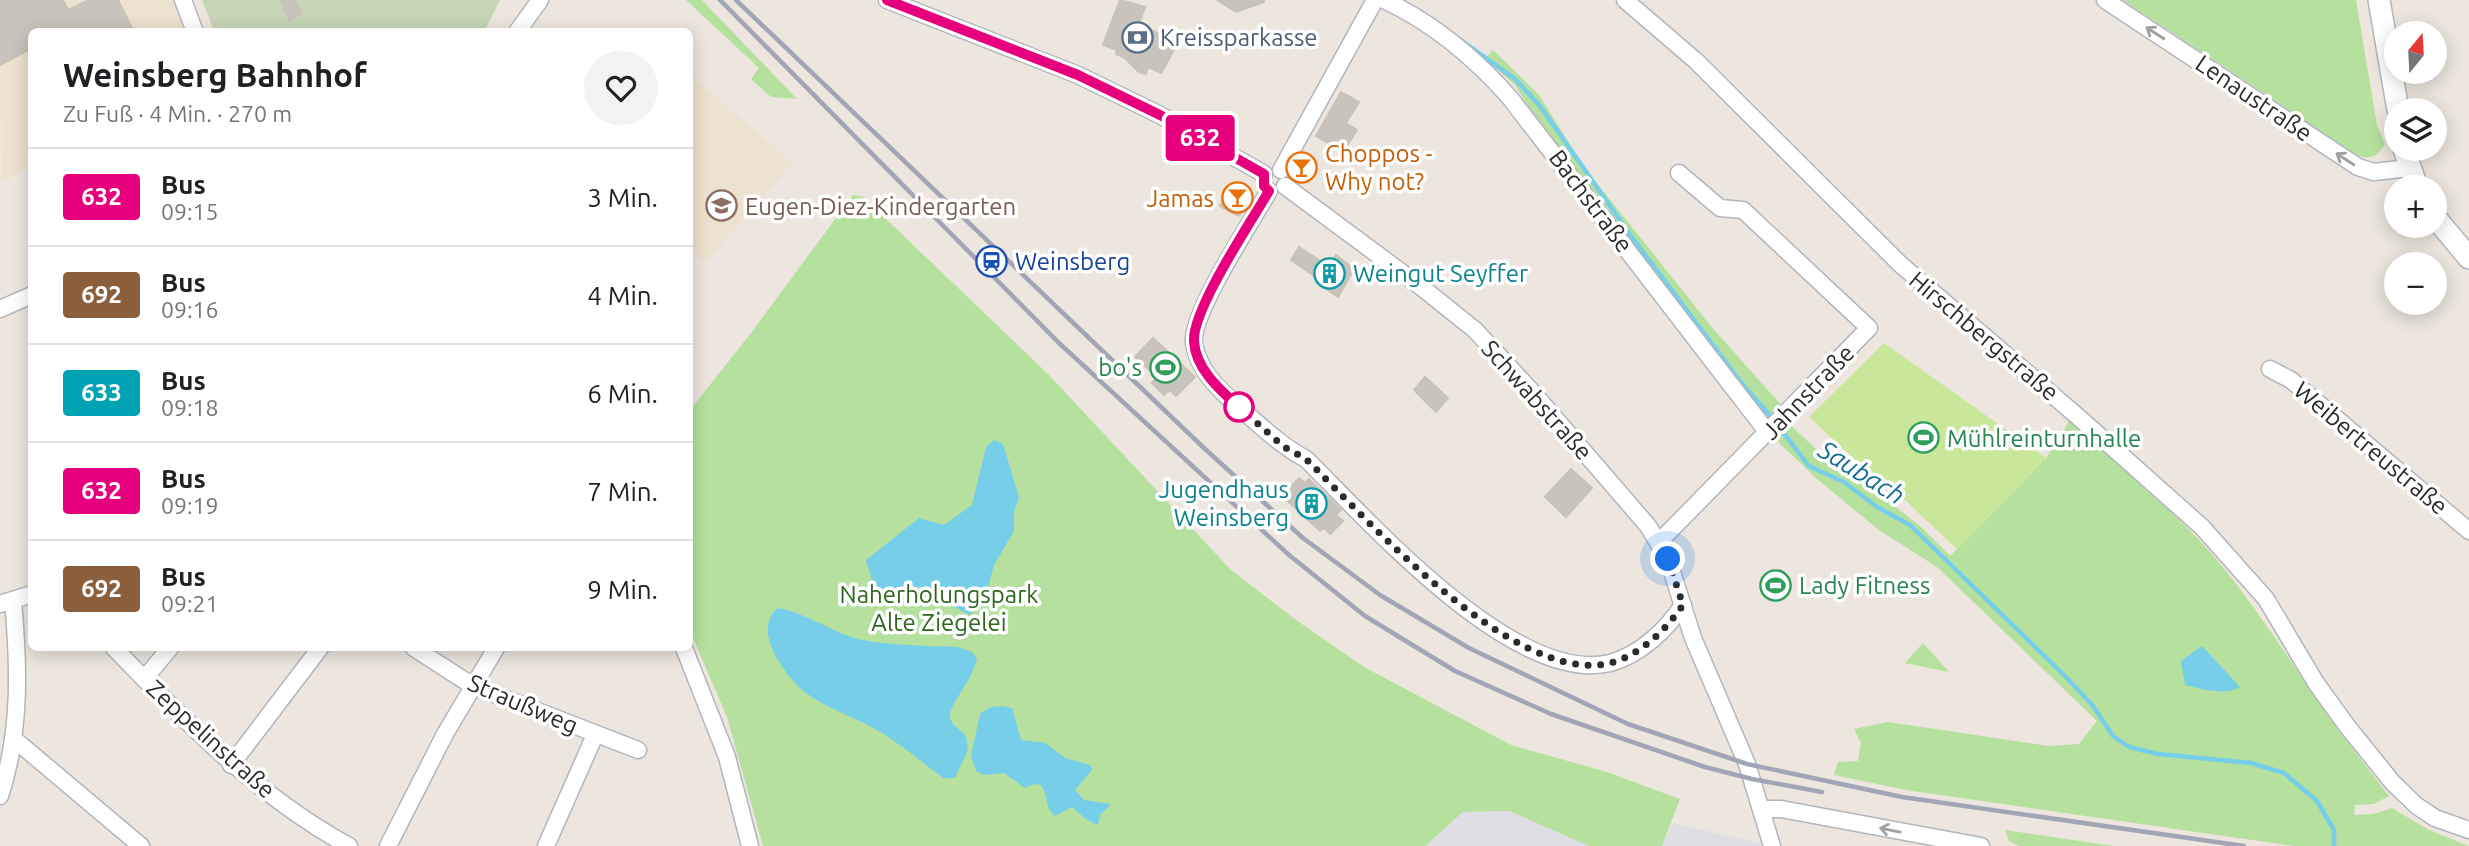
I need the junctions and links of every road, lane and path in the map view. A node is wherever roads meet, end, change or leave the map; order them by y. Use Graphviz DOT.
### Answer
graph roads {
  1 [pos="183,0"];
  2 [pos="540,0"];
  3 [pos="887,0"];
  4 [pos="1375,0"];
  5 [pos="1384,0"];
  6 [pos="1625,0"];
  7 [pos="2105,0"];
  8 [pos="2379,0"];
  9 [pos="194,28"];
  10 [pos="520,28"];
  11 [pos="2396,98"];
  12 [pos="2410,168"];
  13 [pos="1281,170"];
  14 [pos="1679,173"];
  15 [pos="1264,174"];
  16 [pos="1285,186"];
  17 [pos="1269,191"];
  18 [pos="2447,232"];
  19 [pos="2469,258"];
  20 [pos="28,297"];
  21 [pos="0,309"];
  22 [pos="2270,369"];
  23 [pos="1775,427"];
  24 [pos="2469,531"];
  25 [pos="1658,542"];
  26 [pos="28,595"];
  27 [pos="7,602"];
  28 [pos="1683,605"];
  29 [pos="1693,638"];
  30 [pos="1654,639"];
  31 [pos="117,651"];
  32 [pos="167,651"];
  33 [pos="318,651"];
  34 [pos="419,651"];
  35 [pos="494,651"];
  36 [pos="685,651"];
  37 [pos="144,679"];
  38 [pos="473,686"];
  39 [pos="595,735"];
  40 [pos="14,739"];
  41 [pos="638,750"];
  42 [pos="231,765"];
  43 [pos="0,796"];
  44 [pos="1763,809"];
  45 [pos="2469,830"];
  46 [pos="141,846"];
  47 [pos="349,846"];
  48 [pos="388,846"];
  49 [pos="546,846"];
  50 [pos="750,846"];
  51 [pos="1772,846"];
  52 [pos="1981,846"];
  1 -- 9 [label="street"];
  2 -- 10 [label="street"];
  3 -- 15 [label="street"];
  4 -- 13 [label="street"];
  5 -- 23 [label="street, Bachstraße"];
  6 -- 45 [label="street, Hirschbergstraße"];
  12 -- 7 [label="street, Lenaustraße, one-way"];
  8 -- 11 [label="street"];
  13 -- 15 [label="street"];
  13 -- 16 [label="street"];
  14 -- 23 [label="street, Jahnstraße"];
  15 -- 17 [label="street"];
  16 -- 17 [label="street"];
  16 -- 25 [label="street, Schwabstraße"];
  17 -- 30 [label="street"];
  18 -- 19 [label="street"];
  20 -- 21 [label="street"];
  22 -- 24 [label="street, Weibertreustraße"];
  23 -- 25 [label="street, Jahnstraße"];
  25 -- 28 [label="street, Schwabstraße"];
  26 -- 27 [label="street"];
  27 -- 40 [label="street"];
  28 -- 29 [label="street, Schwabstraße"];
  28 -- 30 [label="street"];
  29 -- 30 [label="street"];
  29 -- 44 [label="street, Schwabstraße"];
  31 -- 37 [label="street, Zeppelinstraße"];
  32 -- 37 [label="street"];
  33 -- 42 [label="street"];
  34 -- 38 [label="street, Straußweg"];
  35 -- 38 [label="street"];
  36 -- 50 [label="street"];
  37 -- 42 [label="street, Zeppelinstraße"];
  38 -- 39 [label="street, Straußweg"];
  38 -- 48 [label="street"];
  39 -- 41 [label="street, Straußweg"];
  39 -- 49 [label="street"];
  40 -- 43 [label="street"];
  40 -- 46 [label="street"];
  42 -- 47 [label="street, Zeppelinstraße"];
  44 -- 51 [label="street, Schwabstraße"];
  52 -- 44 [label="street, one-way"];
}
